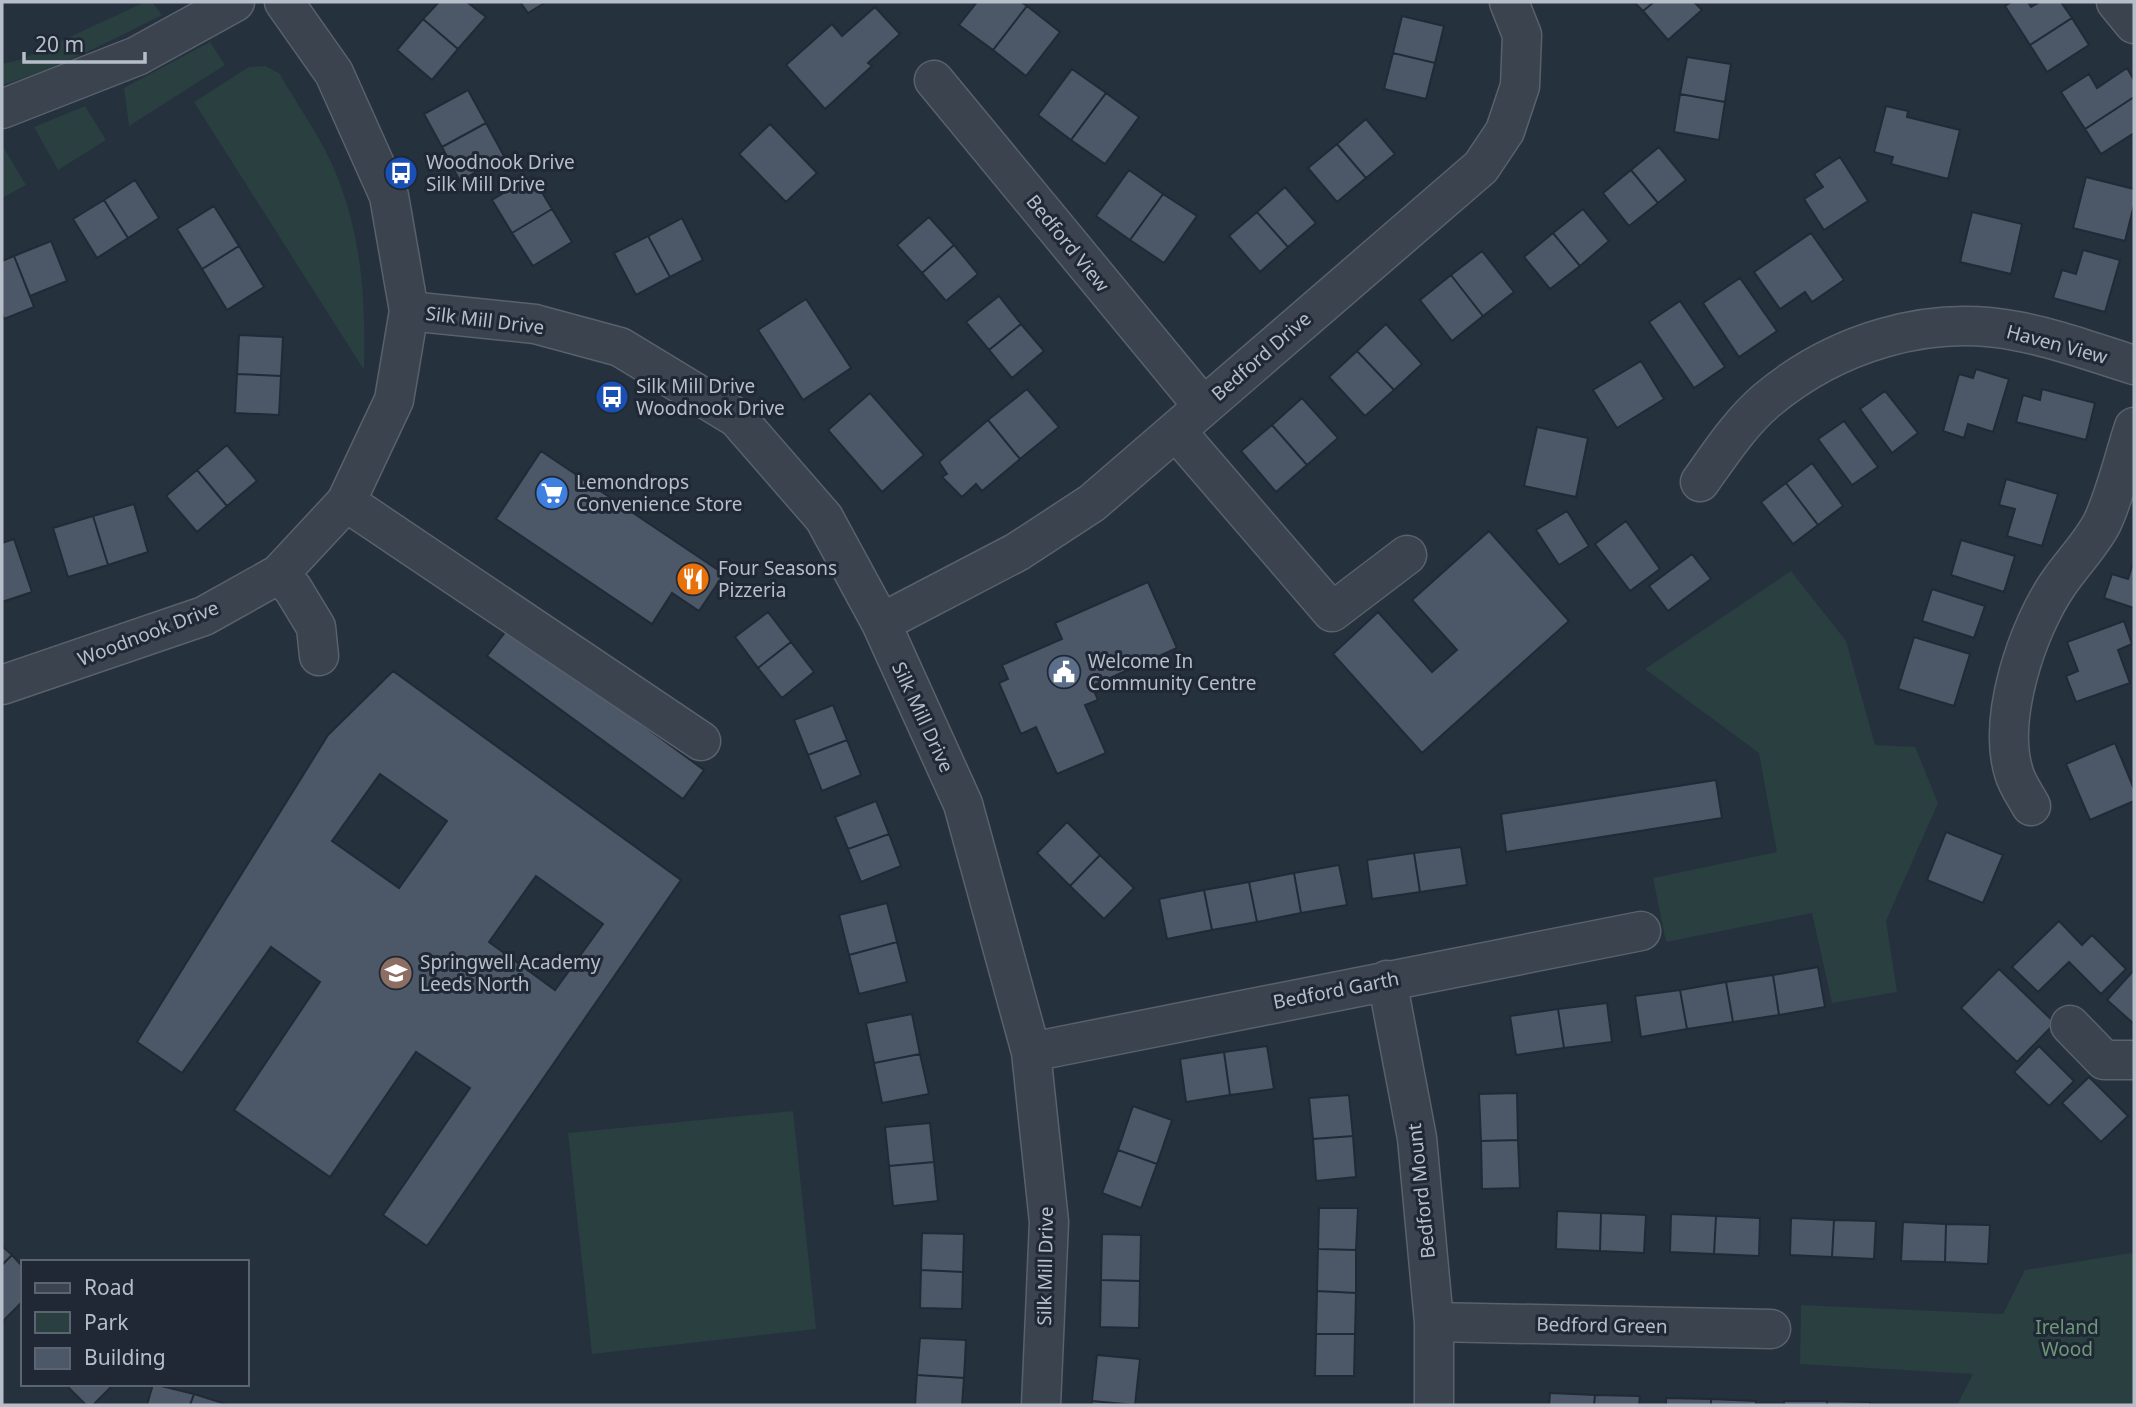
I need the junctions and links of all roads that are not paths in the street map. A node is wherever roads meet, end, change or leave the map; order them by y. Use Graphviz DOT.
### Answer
graph roads {
  1 [pos="235,2"];
  2 [pos="284,2"];
  3 [pos="1509,2"];
  4 [pos="2116,2"];
  5 [pos="2134,24"];
  6 [pos="934,79"];
  7 [pos="2,109"];
  8 [pos="410,311"];
  9 [pos="2134,365"];
  10 [pos="1189,419"];
  11 [pos="2134,427"];
  12 [pos="1700,482"];
  13 [pos="346,502"];
  14 [pos="1407,555"];
  15 [pos="279,574"];
  16 [pos="881,623"];
  17 [pos="319,656"];
  18 [pos="2,685"];
  19 [pos="701,741"];
  20 [pos="2031,806"];
  21 [pos="1641,931"];
  22 [pos="1387,979"];
  23 [pos="2070,1025"];
  24 [pos="1031,1052"];
  25 [pos="2134,1060"];
  26 [pos="1434,1322"];
  27 [pos="1771,1329"];
  28 [pos="1041,1405"];
  29 [pos="1434,1405"];
  1 -- 7 [label="street"];
  2 -- 8 [label="street, Woodnook Drive"];
  3 -- 10 [label="street, Bedford Drive"];
  4 -- 5 [label="street"];
  6 -- 10 [label="street, Bedford View"];
  8 -- 13 [label="street, Woodnook Drive"];
  8 -- 16 [label="street, Silk Mill Drive"];
  9 -- 12 [label="street, Haven View"];
  10 -- 14 [label="street, Bedford View"];
  10 -- 16 [label="street, Bedford Drive"];
  11 -- 20 [label="street"];
  13 -- 15 [label="street, Woodnook Drive"];
  13 -- 19 [label="street"];
  15 -- 17 [label="street"];
  15 -- 18 [label="street, Woodnook Drive"];
  16 -- 24 [label="street, Silk Mill Drive"];
  21 -- 22 [label="street, Bedford Garth"];
  22 -- 24 [label="street, Bedford Garth"];
  22 -- 26 [label="street, Bedford Mount"];
  23 -- 25 [label="street"];
  24 -- 28 [label="street, Silk Mill Drive"];
  26 -- 27 [label="street, Bedford Green"];
  26 -- 29 [label="street, Bedford Mount"];
}
